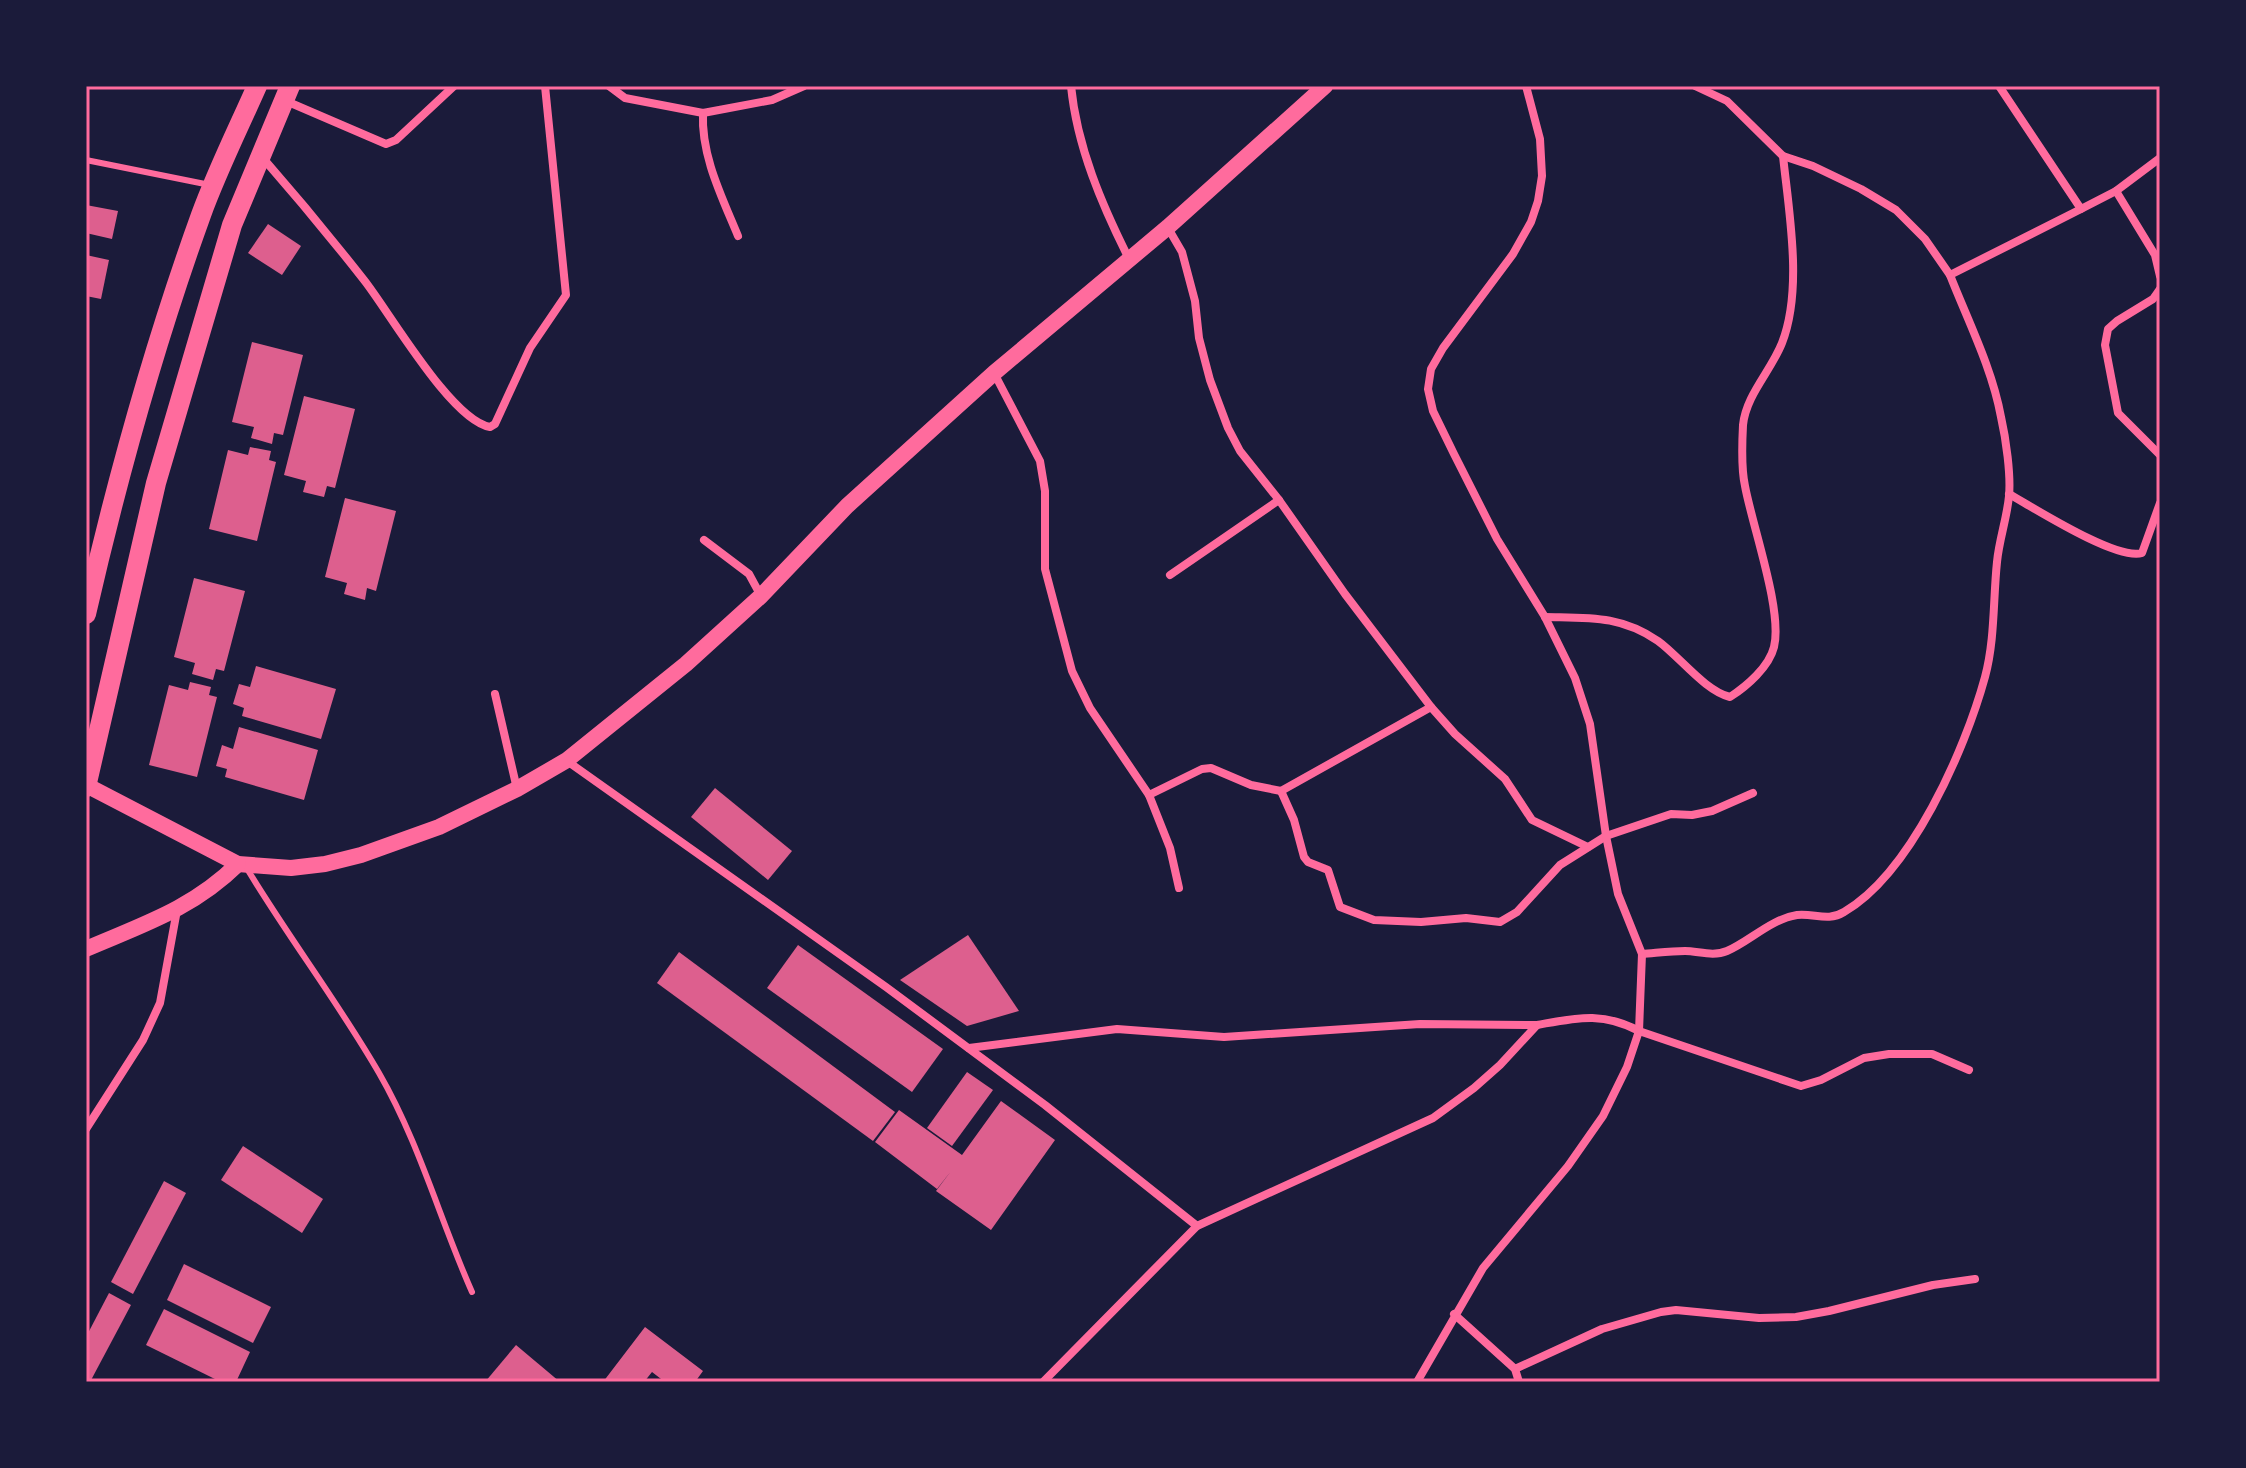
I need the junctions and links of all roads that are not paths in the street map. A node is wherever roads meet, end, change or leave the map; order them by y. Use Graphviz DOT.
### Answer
graph roads {
  1 [pos="257,86"];
  2 [pos="454,86"];
  3 [pos="545,86"];
  4 [pos="609,86"];
  5 [pos="804,86"];
  6 [pos="1071,86"];
  7 [pos="1325,86"];
  8 [pos="1526,86"];
  9 [pos="1695,86"];
  10 [pos="1999,86"];
  11 [pos="287,93"];
  12 [pos="703,113"];
  13 [pos="1783,156"];
  14 [pos="261,157"];
  15 [pos="2160,158"];
  16 [pos="86,160"];
  17 [pos="213,186"];
  18 [pos="2116,191"];
  19 [pos="2081,209"];
  20 [pos="1168,227"];
  21 [pos="738,236"];
  22 [pos="1129,259"];
  23 [pos="1950,275"];
  24 [pos="2160,276"];
  25 [pos="2160,289"];
  26 [pos="994,373"];
  27 [pos="2160,455"];
  28 [pos="2009,494"];
  29 [pos="1279,500"];
  30 [pos="2160,503"];
  31 [pos="704,540"];
  32 [pos="1170,575"];
  33 [pos="761,596"];
  34 [pos="86,614"];
  35 [pos="1545,617"];
  36 [pos="495,694"];
  37 [pos="1431,707"];
  38 [pos="567,760"];
  39 [pos="86,786"];
  40 [pos="517,789"];
  41 [pos="1281,791"];
  42 [pos="1753,793"];
  43 [pos="1149,795"];
  44 [pos="1606,836"];
  45 [pos="1588,847"];
  46 [pos="241,864"];
  47 [pos="1179,888"];
  48 [pos="177,910"];
  49 [pos="86,949"];
  50 [pos="1642,954"];
  51 [pos="1537,1025"];
  52 [pos="1639,1031"];
  53 [pos="969,1048"];
  54 [pos="1969,1070"];
  55 [pos="86,1129"];
  56 [pos="1197,1226"];
  57 [pos="1975,1279"];
  58 [pos="472,1292"];
  59 [pos="1454,1314"];
  60 [pos="1515,1369"];
  61 [pos="1043,1382"];
  62 [pos="1417,1382"];
  63 [pos="1519,1382"];
  1 -- 17 [label="main road"];
  2 -- 11 [label="street"];
  3 -- 14 [label="street"];
  4 -- 12 [label="street"];
  5 -- 12 [label="street"];
  6 -- 22 [label="street"];
  7 -- 20 [label="main road"];
  8 -- 35 [label="street"];
  9 -- 13 [label="street"];
  10 -- 19 [label="street"];
  11 -- 14 [label="main road"];
  12 -- 21 [label="street"];
  13 -- 23 [label="street"];
  13 -- 35 [label="street"];
  14 -- 39 [label="main road"];
  15 -- 18 [label="street"];
  16 -- 17 [label="lane"];
  17 -- 34 [label="main road"];
  18 -- 19 [label="street"];
  18 -- 24 [label="street"];
  19 -- 23 [label="street"];
  20 -- 22 [label="main road"];
  20 -- 29 [label="street"];
  22 -- 26 [label="main road"];
  23 -- 28 [label="street"];
  25 -- 27 [label="street"];
  26 -- 33 [label="main road"];
  26 -- 43 [label="street"];
  28 -- 30 [label="street"];
  28 -- 50 [label="street"];
  29 -- 32 [label="street"];
  29 -- 37 [label="street"];
  31 -- 33 [label="street"];
  33 -- 38 [label="main road"];
  35 -- 44 [label="street"];
  36 -- 40 [label="street"];
  37 -- 41 [label="street"];
  37 -- 45 [label="street"];
  38 -- 40 [label="main road"];
  38 -- 53 [label="street"];
  39 -- 46 [label="main road"];
  40 -- 46 [label="main road"];
  41 -- 43 [label="street"];
  41 -- 45 [label="street"];
  42 -- 44 [label="street"];
  43 -- 47 [label="street"];
  44 -- 45 [label="street"];
  44 -- 50 [label="street"];
  46 -- 48 [label="main road"];
  46 -- 58 [label="lane"];
  48 -- 49 [label="main road"];
  48 -- 55 [label="street"];
  50 -- 52 [label="street"];
  51 -- 52 [label="street"];
  51 -- 53 [label="street"];
  51 -- 56 [label="street"];
  52 -- 54 [label="street"];
  52 -- 59 [label="street"];
  53 -- 56 [label="street"];
  56 -- 61 [label="street"];
  57 -- 60 [label="street"];
  59 -- 60 [label="street"];
  59 -- 62 [label="street"];
  60 -- 63 [label="street"];
}
